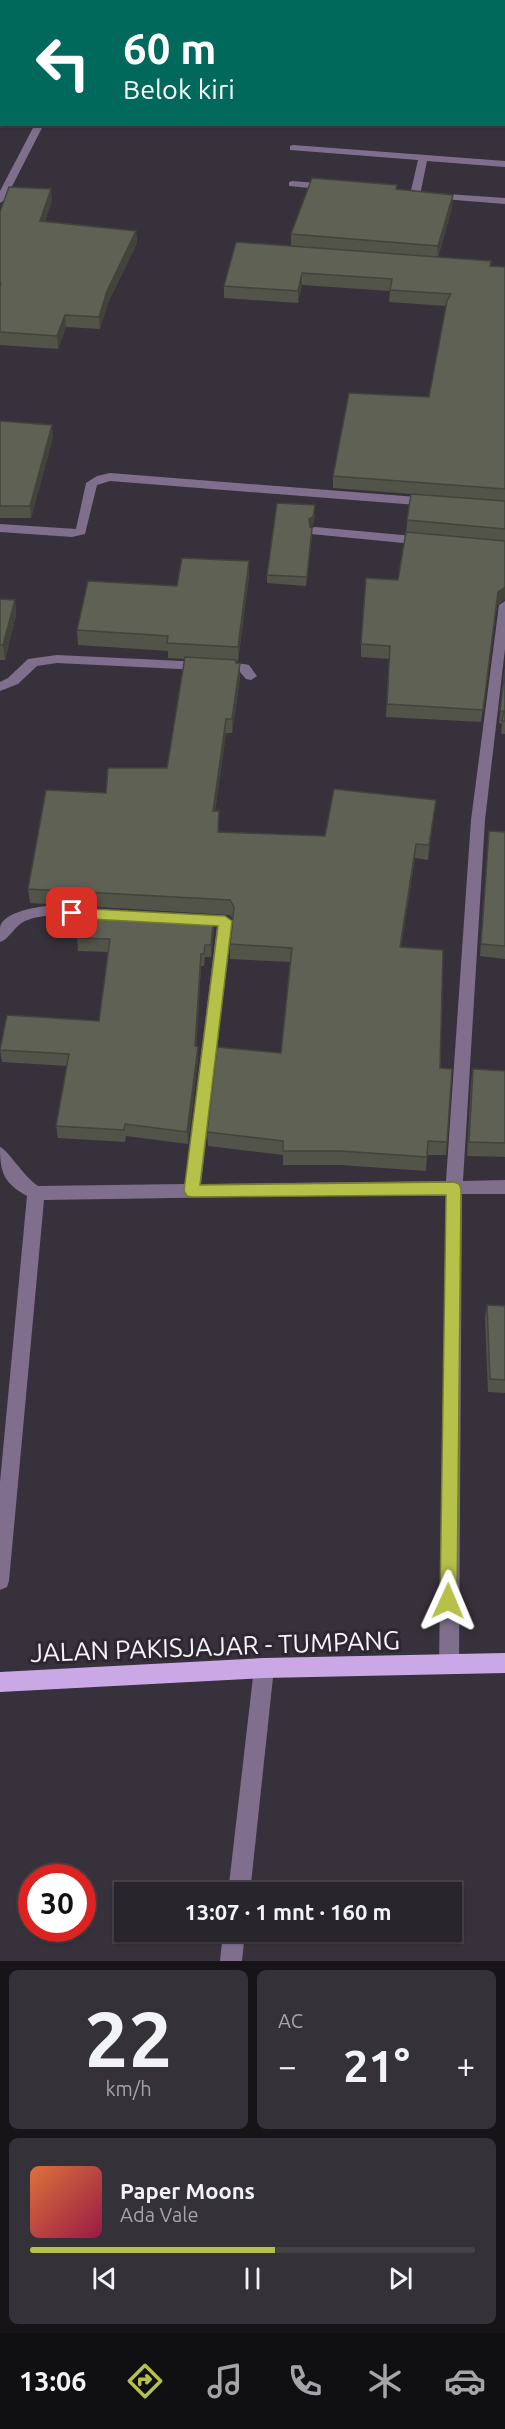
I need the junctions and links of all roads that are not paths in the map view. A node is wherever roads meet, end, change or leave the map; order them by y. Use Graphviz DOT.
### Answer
graph roads {
  1 [pos="39,126"];
  2 [pos="293,148"];
  3 [pos="423,159"];
  4 [pos="505,164"];
  5 [pos="292,184"];
  6 [pos="337,188"];
  7 [pos="404,194"];
  8 [pos="415,195"];
  9 [pos="0,200"];
  10 [pos="505,201"];
  11 [pos="447,504"];
  12 [pos="0,528"];
  13 [pos="315,531"];
  14 [pos="434,542"];
  15 [pos="505,605"];
  16 [pos="251,676"];
  17 [pos="0,687"];
  18 [pos="120,916"];
  19 [pos="178,919"];
  20 [pos="0,937"];
  21 [pos="0,1154"];
  22 [pos="505,1187"];
  23 [pos="418,1189"];
  24 [pos="448,1189"];
  25 [pos="192,1191"];
  26 [pos="42,1193"];
  27 [pos="0,1581"];
  28 [pos="505,1663"];
  29 [pos="449,1664"];
  30 [pos="264,1668"];
  31 [pos="0,1682"];
  32 [pos="240,1882"];
  33 [pos="233,1942"];
  34 [pos="231,1961"];
  1 -- 9 [label="street"];
  2 -- 3 [label="street"];
  3 -- 4 [label="street"];
  3 -- 8 [label="street"];
  5 -- 6 [label="street"];
  7 -- 8 [label="street"];
  8 -- 10 [label="street"];
  11 -- 12 [label="street"];
  13 -- 14 [label="street"];
  15 -- 24 [label="street"];
  16 -- 17 [label="street"];
  18 -- 20 [label="street"];
  19 -- 25 [label="street"];
  21 -- 26 [label="street"];
  22 -- 24 [label="street"];
  23 -- 24 [label="street"];
  23 -- 25 [label="street"];
  23 -- 26 [label="street"];
  24 -- 29 [label="street"];
  25 -- 26 [label="street"];
  26 -- 27 [label="street"];
  28 -- 29 [label="main road, JALAN PAKISJAJAR - TUMPANG"];
  29 -- 30 [label="main road, JALAN PAKISJAJAR - TUMPANG"];
  30 -- 31 [label="main road, JALAN PAKISJAJAR - TUMPANG"];
  30 -- 32 [label="street"];
  33 -- 34 [label="street"];
}
